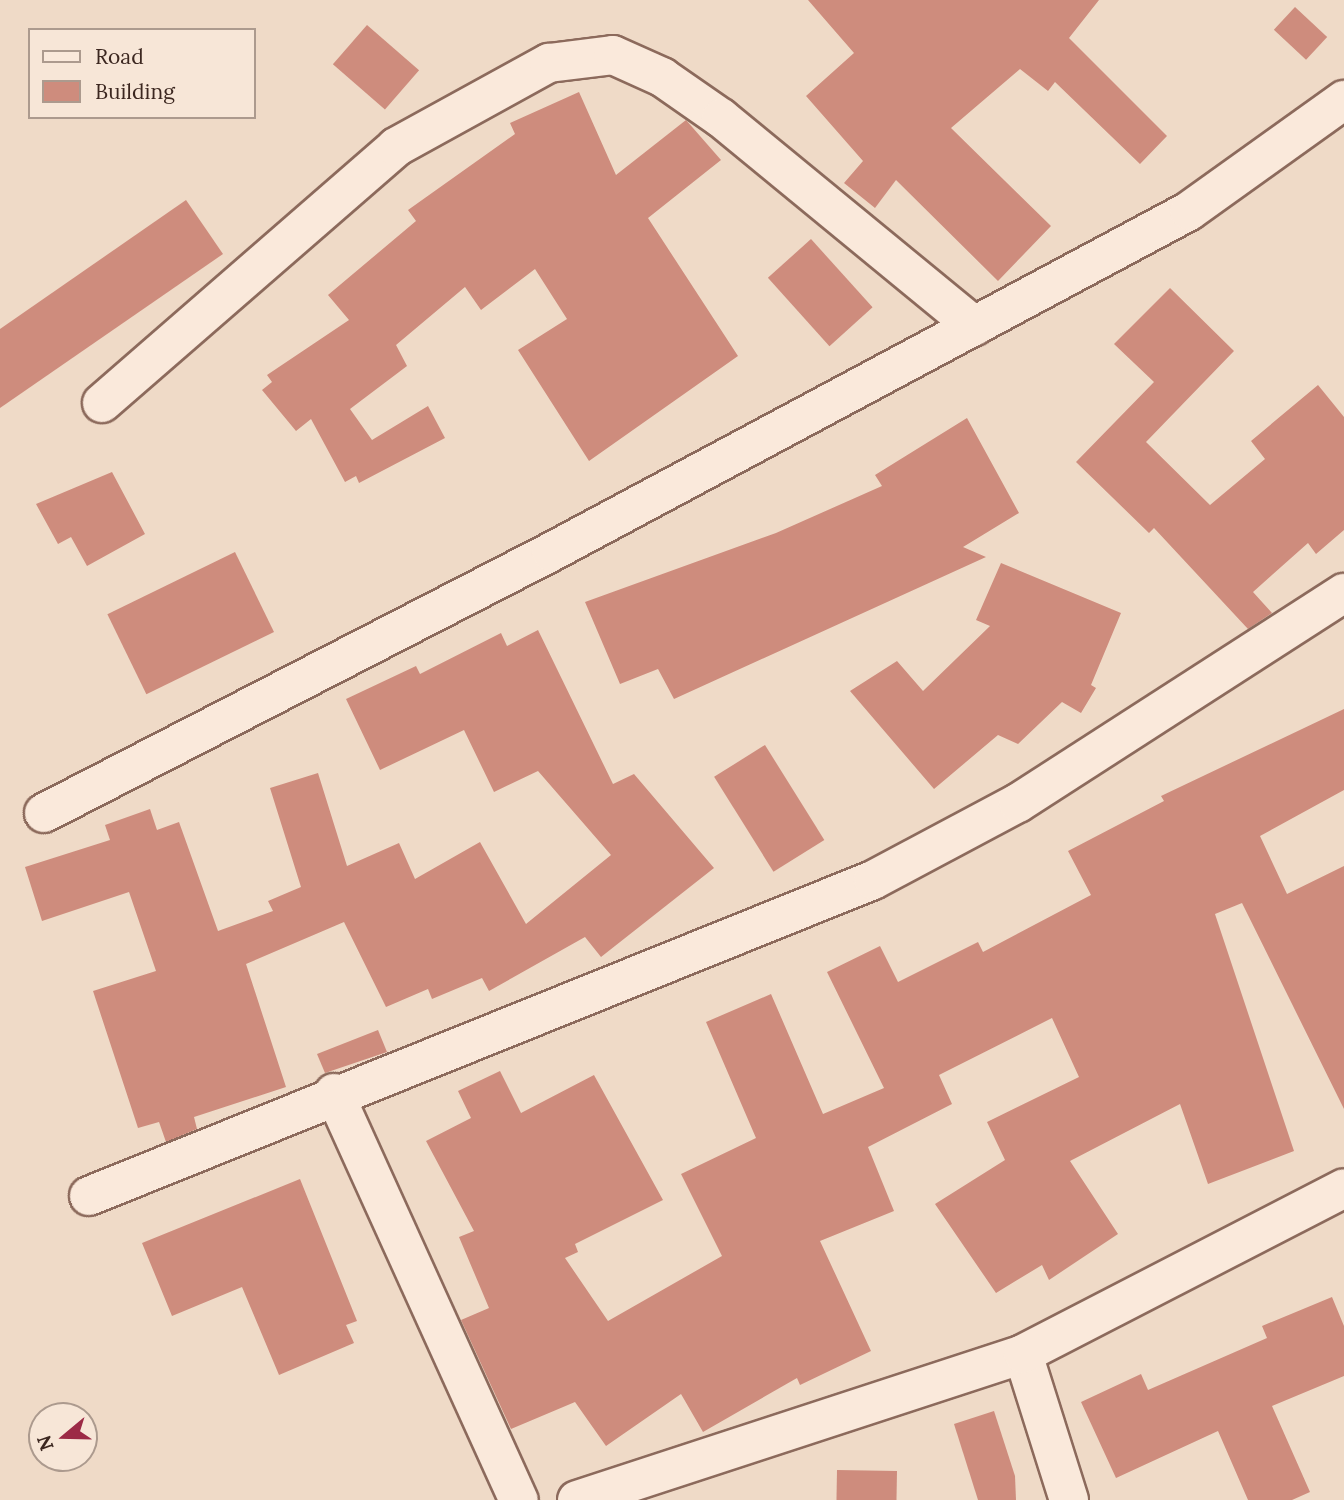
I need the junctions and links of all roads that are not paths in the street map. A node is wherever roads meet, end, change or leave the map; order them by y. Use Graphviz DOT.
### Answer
graph roads {
  1 [pos="1344,100"];
  2 [pos="974,326"];
  3 [pos="102,403"];
  4 [pos="1341,598"];
  5 [pos="44,813"];
  6 [pos="334,1093"];
  7 [pos="1344,1188"];
  8 [pos="89,1196"];
  9 [pos="1023,1354"];
  10 [pos="519,1500"];
  11 [pos="577,1500"];
  12 [pos="1069,1500"];
  1 -- 2 [label="street"];
  2 -- 3 [label="street"];
  2 -- 5 [label="street"];
  4 -- 6 [label="street"];
  6 -- 8 [label="street"];
  6 -- 10 [label="street"];
  7 -- 9 [label="street"];
  9 -- 11 [label="street"];
  9 -- 12 [label="street"];
}
